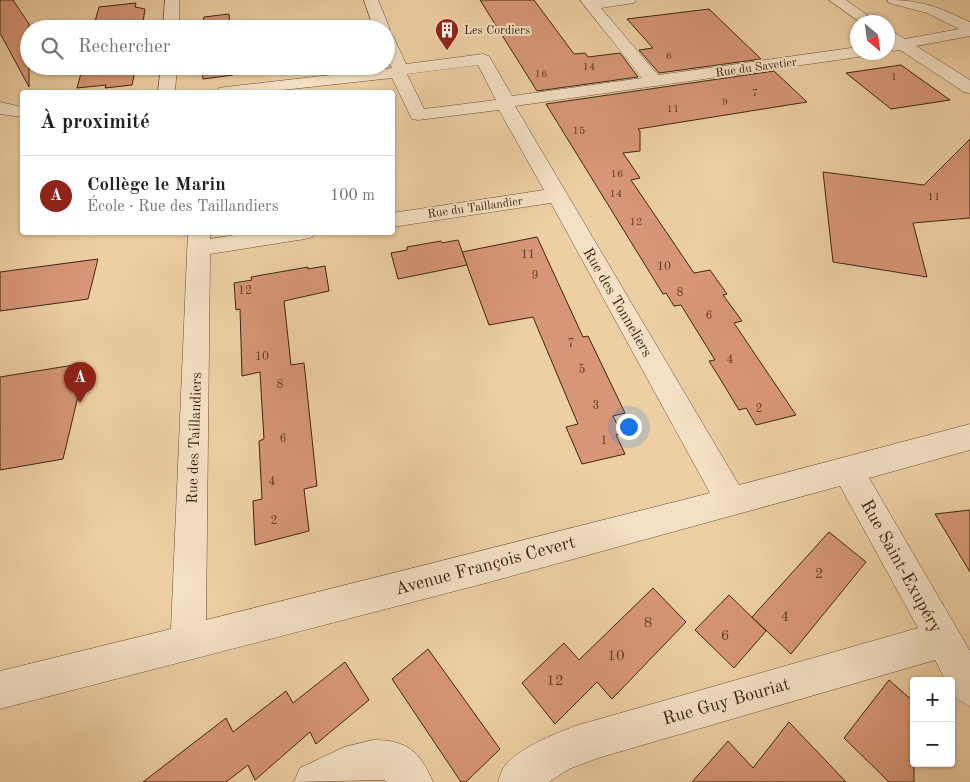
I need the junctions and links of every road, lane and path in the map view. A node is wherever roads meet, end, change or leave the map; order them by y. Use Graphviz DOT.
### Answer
graph roads {
  1 [pos="172,0"];
  2 [pos="371,0"];
  3 [pos="629,0"];
  4 [pos="836,0"];
  5 [pos="894,0"];
  6 [pos="590,2"];
  7 [pos="927,5"];
  8 [pos="858,15"];
  9 [pos="171,20"];
  10 [pos="379,20"];
  11 [pos="969,27"];
  12 [pos="895,46"];
  13 [pos="850,53"];
  14 [pos="395,60"];
  15 [pos="400,71"];
  16 [pos="395,72"];
  17 [pos="168,75"];
  18 [pos="365,75"];
  19 [pos="654,82"];
  20 [pos="970,88"];
  21 [pos="167,90"];
  22 [pos="242,90"];
  23 [pos="504,103"];
  24 [pos="0,107"];
  25 [pos="20,112"];
  26 [pos="558,195"];
  27 [pos="395,220"];
  28 [pos="265,235"];
  29 [pos="199,240"];
  30 [pos="970,437"];
  31 [pos="848,471"];
  32 [pos="731,501"];
  33 [pos="944,640"];
  34 [pos="188,643"];
  35 [pos="970,687"];
  36 [pos="0,690"];
  37 [pos="314,782"];
  38 [pos="413,782"];
  39 [pos="518,782"];
  1 -- 9 [label="street"];
  2 -- 10 [label="street"];
  3 -- 6 [label="street"];
  4 -- 8 [label="street"];
  5 -- 7 [label="street"];
  6 -- 19 [label="street"];
  7 -- 11 [label="street"];
  11 -- 12 [label="street"];
  12 -- 20 [label="street"];
  13 -- 19 [label="street, Rue du Savetier"];
  14 -- 15 [label="street"];
  15 -- 16 [label="street"];
  15 -- 23 [label="street, Rue des Tonneliers"];
  15 -- 23 [label="street, Rue du Savetier"];
  17 -- 21 [label="street"];
  18 -- 22 [label="street"];
  19 -- 23 [label="street, Rue du Savetier"];
  23 -- 26 [label="street, Rue des Tonneliers"];
  24 -- 25 [label="street"];
  26 -- 27 [label="street, Rue du Taillandier"];
  26 -- 32 [label="street, Rue des Tonneliers"];
  28 -- 29 [label="street"];
  29 -- 34 [label="street, Rue des Taillandiers"];
  30 -- 31 [label="street, Avenue François Cevert"];
  31 -- 32 [label="street, Avenue François Cevert"];
  31 -- 33 [label="street, Rue Saint-Exupéry"];
  32 -- 34 [label="street, Avenue François Cevert"];
  33 -- 35 [label="street, Rue Saint-Exupéry"];
  33 -- 39 [label="street, Rue Guy Bouriat"];
  34 -- 36 [label="street, Avenue François Cevert"];
  37 -- 38 [label="street"];
}
